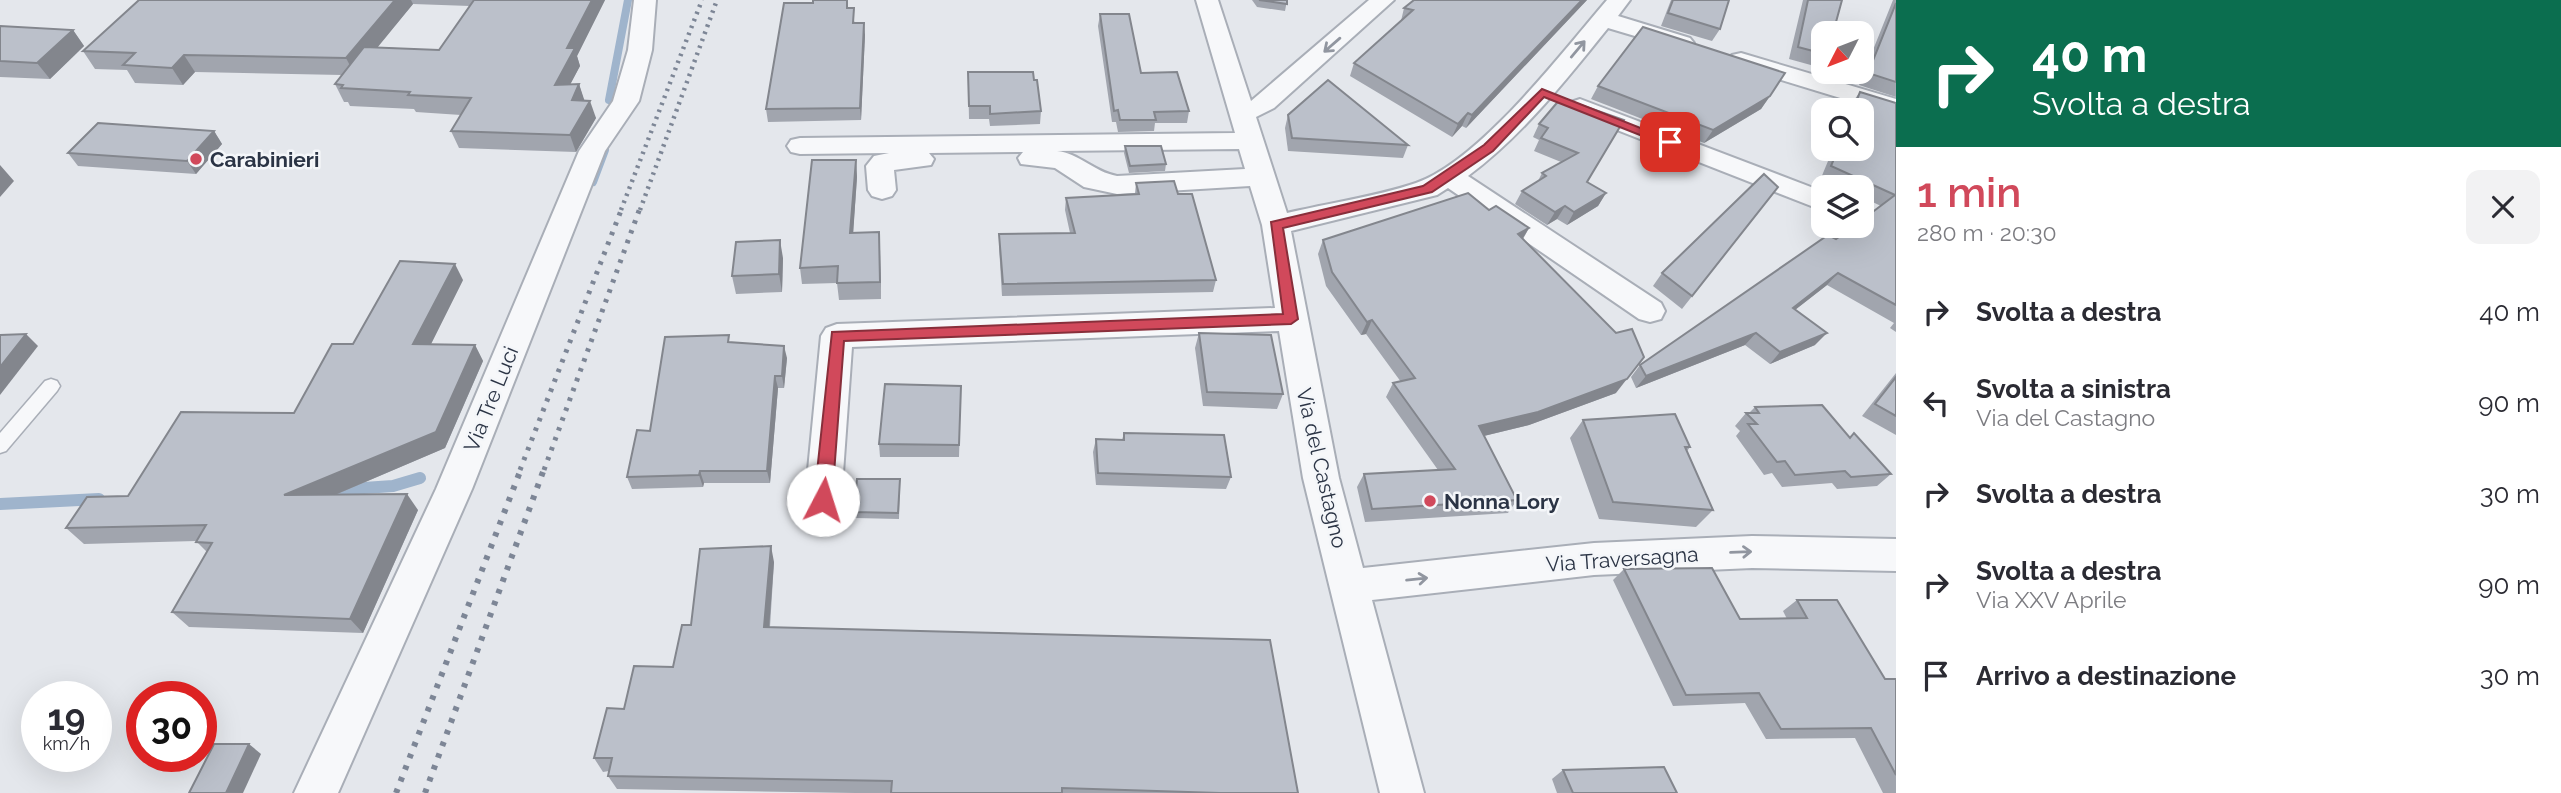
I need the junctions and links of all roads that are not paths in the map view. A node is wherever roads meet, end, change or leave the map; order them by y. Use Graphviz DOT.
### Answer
graph roads {
  1 [pos="645,0"];
  2 [pos="1207,0"];
  3 [pos="1383,0"];
  4 [pos="1611,10"];
  5 [pos="1542,92"];
  6 [pos="1896,107"];
  7 [pos="1245,127"];
  8 [pos="800,146"];
  9 [pos="1449,176"];
  10 [pos="1261,177"];
  11 [pos="881,190"];
  12 [pos="1811,197"];
  13 [pos="1276,225"];
  14 [pos="1650,311"];
  15 [pos="1291,319"];
  16 [pos="51,386"];
  17 [pos="0,446"];
  18 [pos="823,500"];
  19 [pos="1896,555"];
  20 [pos="1349,586"];
  21 [pos="316,793"];
  22 [pos="1402,793"];
  1 -- 21 [label="street, Via Tre Luci"];
  2 -- 7 [label="street, Via del Castagno"];
  3 -- 7 [label="street, one-way"];
  5 -- 4 [label="street, one-way"];
  4 -- 6 [label="street"];
  5 -- 9 [label="street"];
  5 -- 12 [label="street"];
  7 -- 8 [label="street"];
  7 -- 10 [label="street, Via del Castagno"];
  9 -- 13 [label="street"];
  9 -- 14 [label="street"];
  10 -- 11 [label="street"];
  10 -- 13 [label="street, Via del Castagno"];
  13 -- 15 [label="street, Via del Castagno"];
  15 -- 18 [label="street"];
  15 -- 20 [label="street, Via del Castagno"];
  16 -- 17 [label="lane"];
  20 -- 19 [label="street, Via Traversagna, one-way"];
  20 -- 22 [label="street, Via del Castagno"];
}
